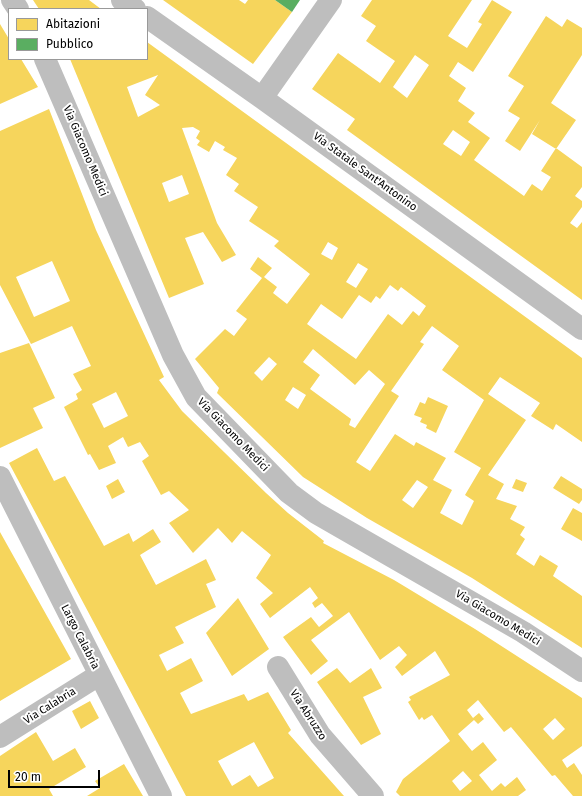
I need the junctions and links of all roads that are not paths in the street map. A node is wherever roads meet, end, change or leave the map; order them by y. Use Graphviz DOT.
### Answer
graph roads {
  1 [pos="122,0"];
  2 [pos="331,0"];
  3 [pos="134,8"];
  4 [pos="148,18"];
  5 [pos="45,60"];
  6 [pos="262,98"];
  7 [pos="582,329"];
  8 [pos="0,477"];
  9 [pos="278,667"];
  10 [pos="582,671"];
  11 [pos="100,675"];
  12 [pos="0,737"];
  13 [pos="161,796"];
  14 [pos="373,796"];
  1 -- 3 [label="street"];
  2 -- 6 [label="street"];
  4 -- 6 [label="street, Via Statale Sant'Antonino"];
  5 -- 10 [label="street, Via Giacomo Medici"];
  6 -- 7 [label="street, Via Statale Sant'Antonino"];
  8 -- 11 [label="street, Largo Calabria"];
  9 -- 14 [label="street, Via Abruzzo"];
  11 -- 12 [label="street, Via Calabria"];
  11 -- 13 [label="street, Largo Calabria"];
}
